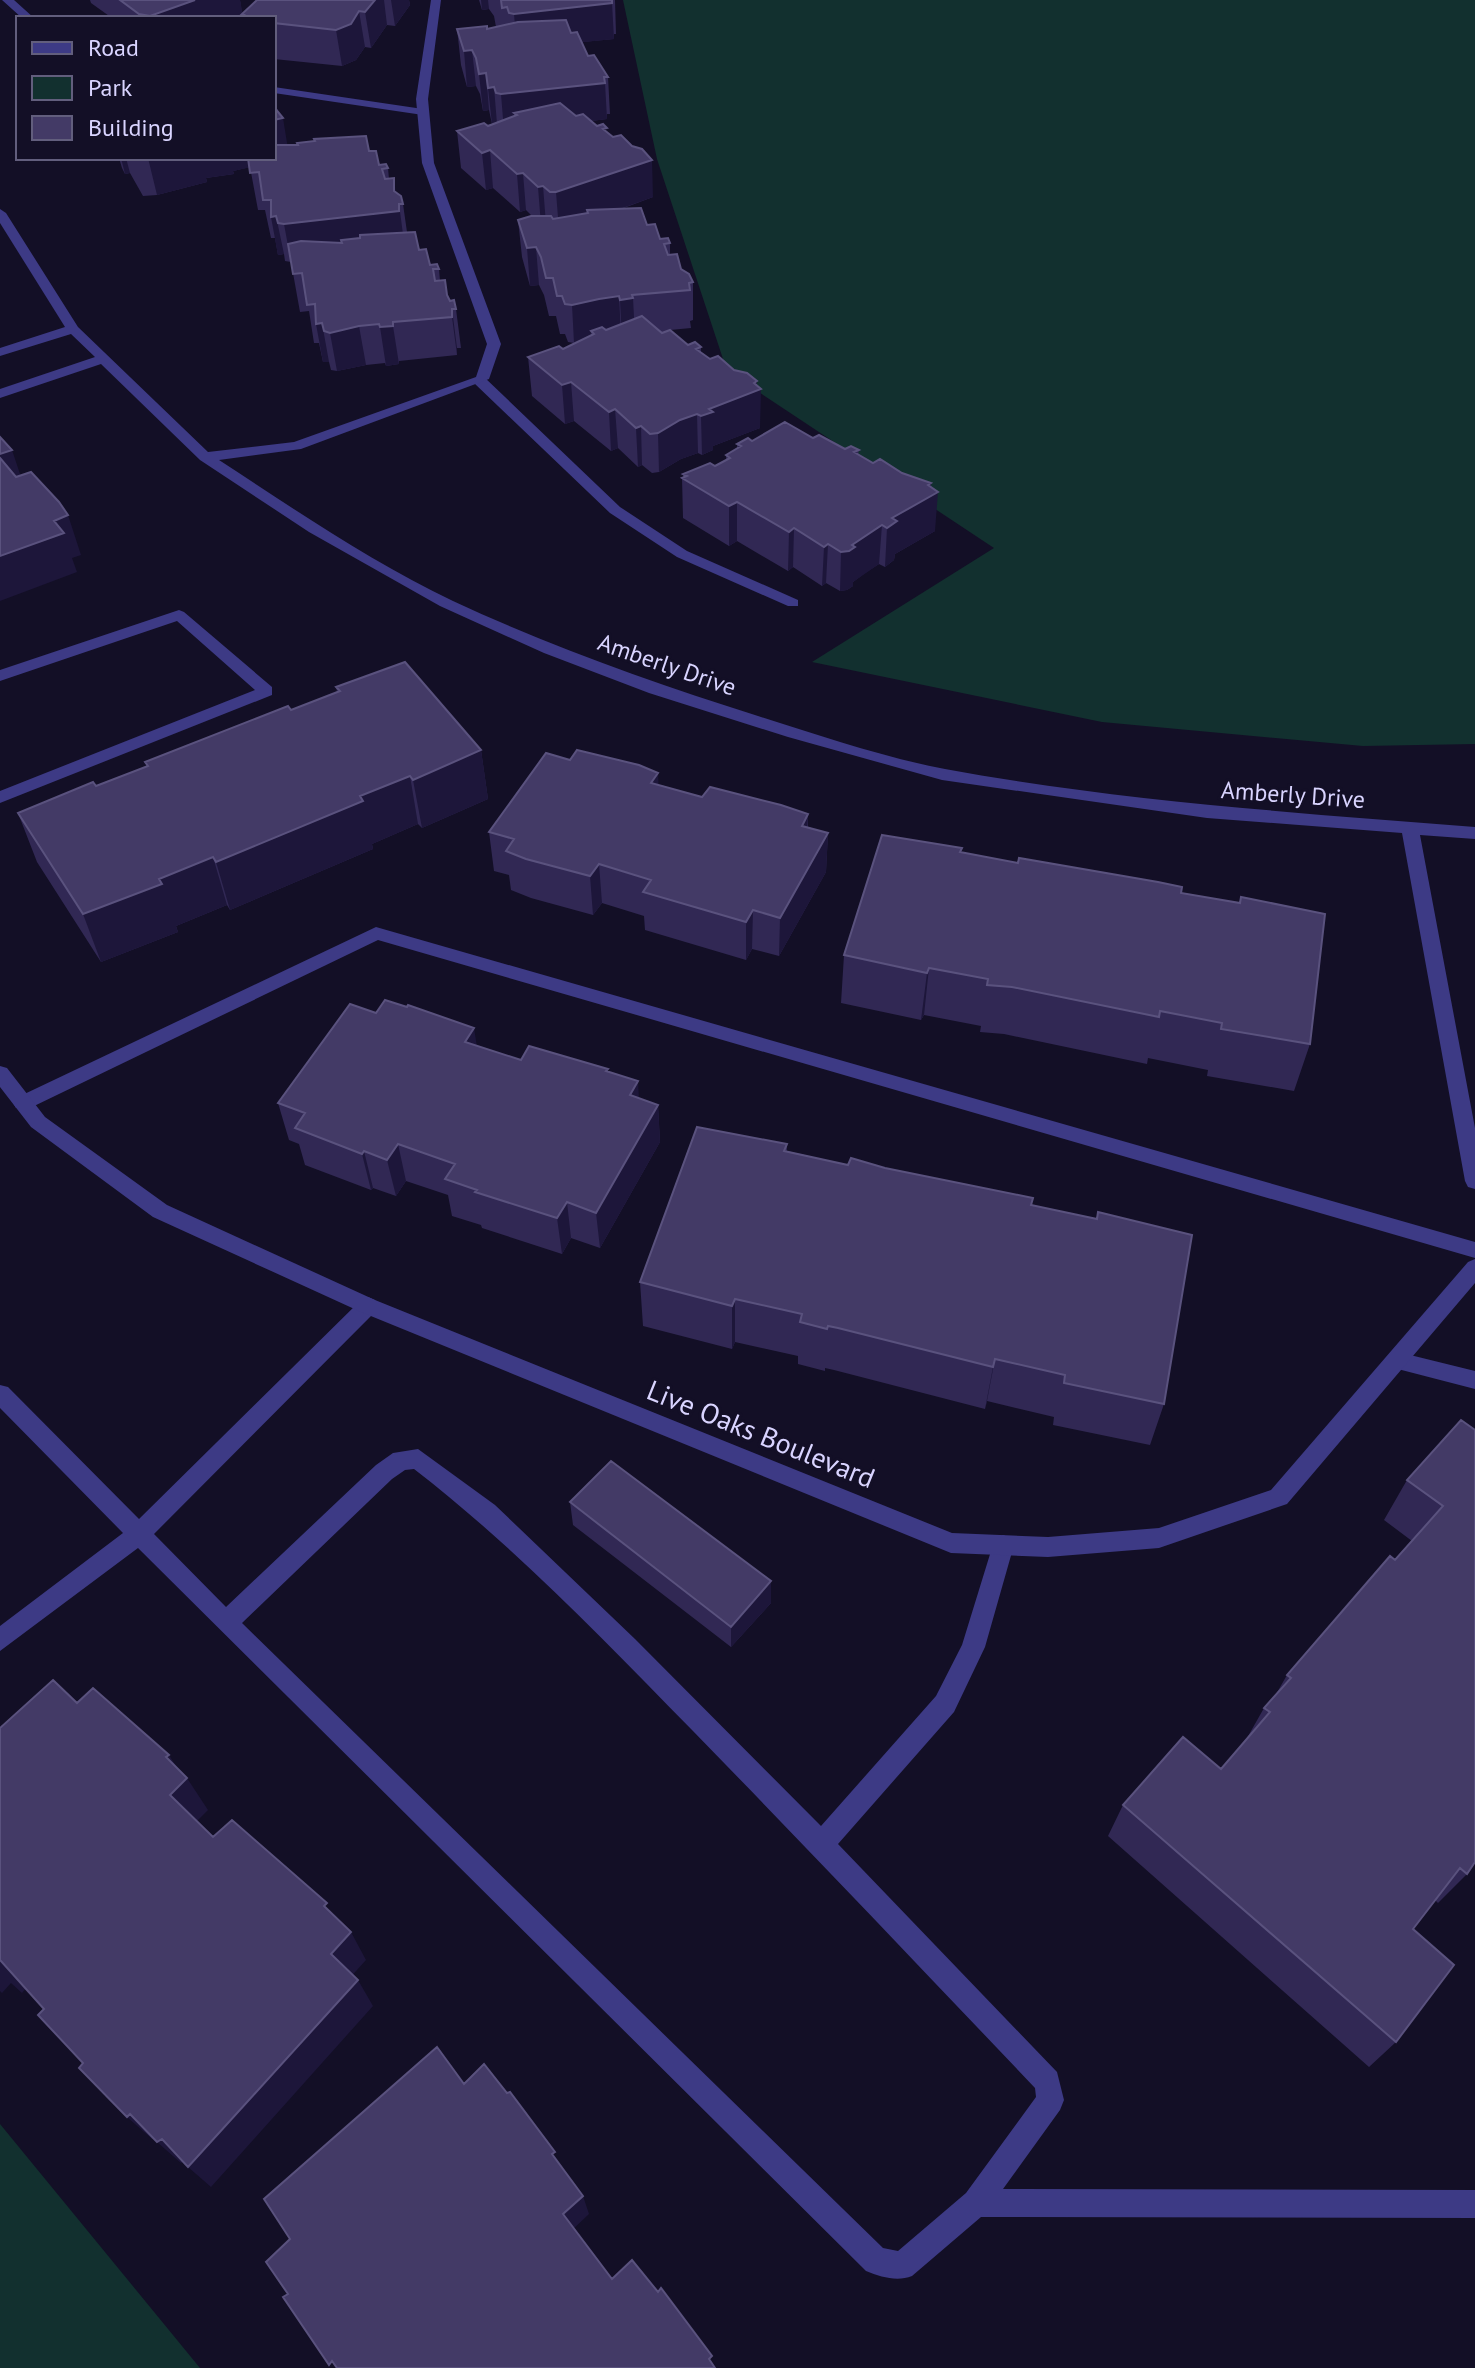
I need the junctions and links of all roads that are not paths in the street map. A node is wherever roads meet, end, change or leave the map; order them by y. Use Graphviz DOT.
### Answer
graph roads {
  1 [pos="7,0"];
  2 [pos="436,0"];
  3 [pos="27,16"];
  4 [pos="276,90"];
  5 [pos="423,112"];
  6 [pos="0,213"];
  7 [pos="73,329"];
  8 [pos="0,352"];
  9 [pos="106,358"];
  10 [pos="479,380"];
  11 [pos="0,394"];
  12 [pos="205,457"];
  13 [pos="793,603"];
  14 [pos="0,676"];
  15 [pos="0,797"];
  16 [pos="1410,828"];
  17 [pos="1475,833"];
  18 [pos="0,1073"];
  19 [pos="23,1103"];
  20 [pos="1475,1181"];
  21 [pos="1475,1250"];
  22 [pos="1475,1268"];
  23 [pos="368,1306"];
  24 [pos="1398,1361"];
  25 [pos="1475,1380"];
  26 [pos="0,1394"];
  27 [pos="139,1534"];
  28 [pos="1003,1545"];
  29 [pos="226,1623"];
  30 [pos="0,1640"];
  31 [pos="821,1844"];
  32 [pos="976,2203"];
  33 [pos="1475,2204"];
  1 -- 3 [label="street"];
  2 -- 5 [label="street"];
  4 -- 5 [label="street"];
  5 -- 10 [label="street"];
  6 -- 7 [label="street, Amberly Drive"];
  7 -- 8 [label="street"];
  7 -- 9 [label="street, Amberly Drive"];
  9 -- 11 [label="street"];
  9 -- 12 [label="street, Amberly Drive"];
  10 -- 12 [label="street"];
  10 -- 13 [label="street"];
  12 -- 16 [label="street, Amberly Drive"];
  14 -- 15 [label="street"];
  16 -- 17 [label="street, Amberly Drive"];
  16 -- 20 [label="street"];
  18 -- 19 [label="street, Live Oaks Boulevard"];
  19 -- 21 [label="street"];
  19 -- 23 [label="street, Live Oaks Boulevard"];
  22 -- 24 [label="street, Live Oaks Boulevard"];
  23 -- 27 [label="street"];
  23 -- 28 [label="street, Live Oaks Boulevard"];
  24 -- 25 [label="street"];
  24 -- 28 [label="street, Live Oaks Boulevard"];
  26 -- 27 [label="street"];
  27 -- 29 [label="street"];
  27 -- 30 [label="street"];
  28 -- 31 [label="street"];
  29 -- 31 [label="street"];
  29 -- 32 [label="street"];
  31 -- 32 [label="street"];
  32 -- 33 [label="street"];
}
